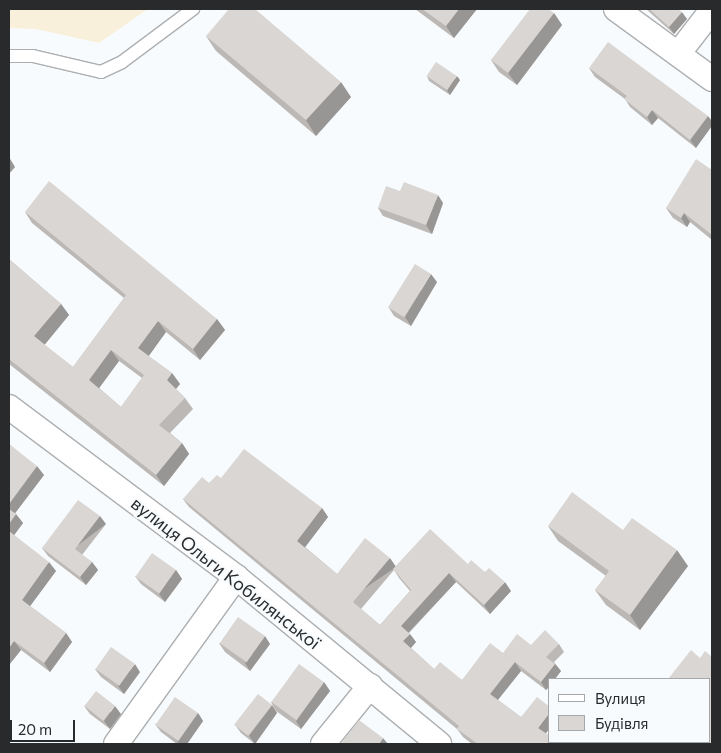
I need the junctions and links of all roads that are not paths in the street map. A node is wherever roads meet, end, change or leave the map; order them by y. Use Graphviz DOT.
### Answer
graph roads {
  1 [pos="193,9"];
  2 [pos="616,9"];
  3 [pos="712,10"];
  4 [pos="678,54"];
  5 [pos="9,56"];
  6 [pos="712,79"];
  7 [pos="9,408"];
  8 [pos="236,577"];
  9 [pos="370,686"];
  10 [pos="116,744"];
  11 [pos="323,744"];
  12 [pos="439,744"];
  1 -- 5 [label="lane"];
  2 -- 4 [label="street"];
  3 -- 4 [label="street"];
  4 -- 6 [label="street"];
  7 -- 8 [label="street, вулиця Ольги Кобилянської"];
  8 -- 9 [label="street, вулиця Ольги Кобилянської"];
  8 -- 10 [label="street"];
  9 -- 11 [label="street"];
  9 -- 12 [label="street, вулиця Ольги Кобилянської"];
}
